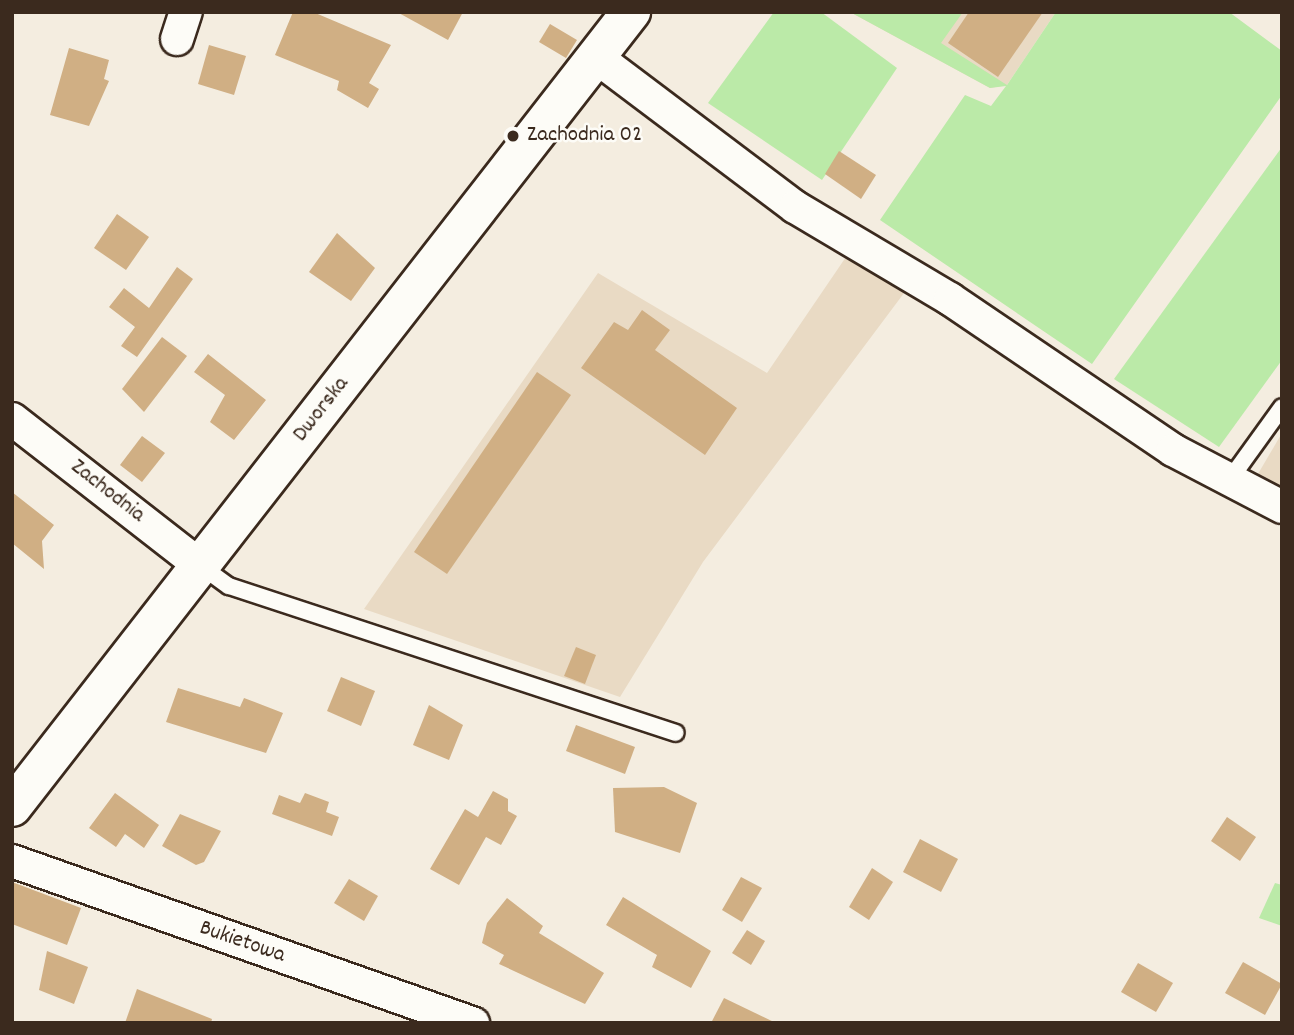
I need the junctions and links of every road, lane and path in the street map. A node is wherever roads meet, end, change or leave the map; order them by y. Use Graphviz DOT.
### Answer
graph roads {
  1 [pos="631,12"];
  2 [pos="596,57"];
  3 [pos="1282,407"];
  4 [pos="12,419"];
  5 [pos="1228,482"];
  6 [pos="1282,507"];
  7 [pos="201,566"];
  8 [pos="675,733"];
  9 [pos="12,807"];
  10 [pos="12,861"];
  11 [pos="473,1023"];
  1 -- 2 [label="street, Dworska"];
  2 -- 5 [label="street"];
  2 -- 7 [label="street, Dworska"];
  3 -- 5 [label="lane"];
  4 -- 7 [label="street, Zachodnia"];
  5 -- 6 [label="street"];
  7 -- 8 [label="lane"];
  7 -- 9 [label="street, Dworska"];
  10 -- 11 [label="street, Bukietowa"];
}
